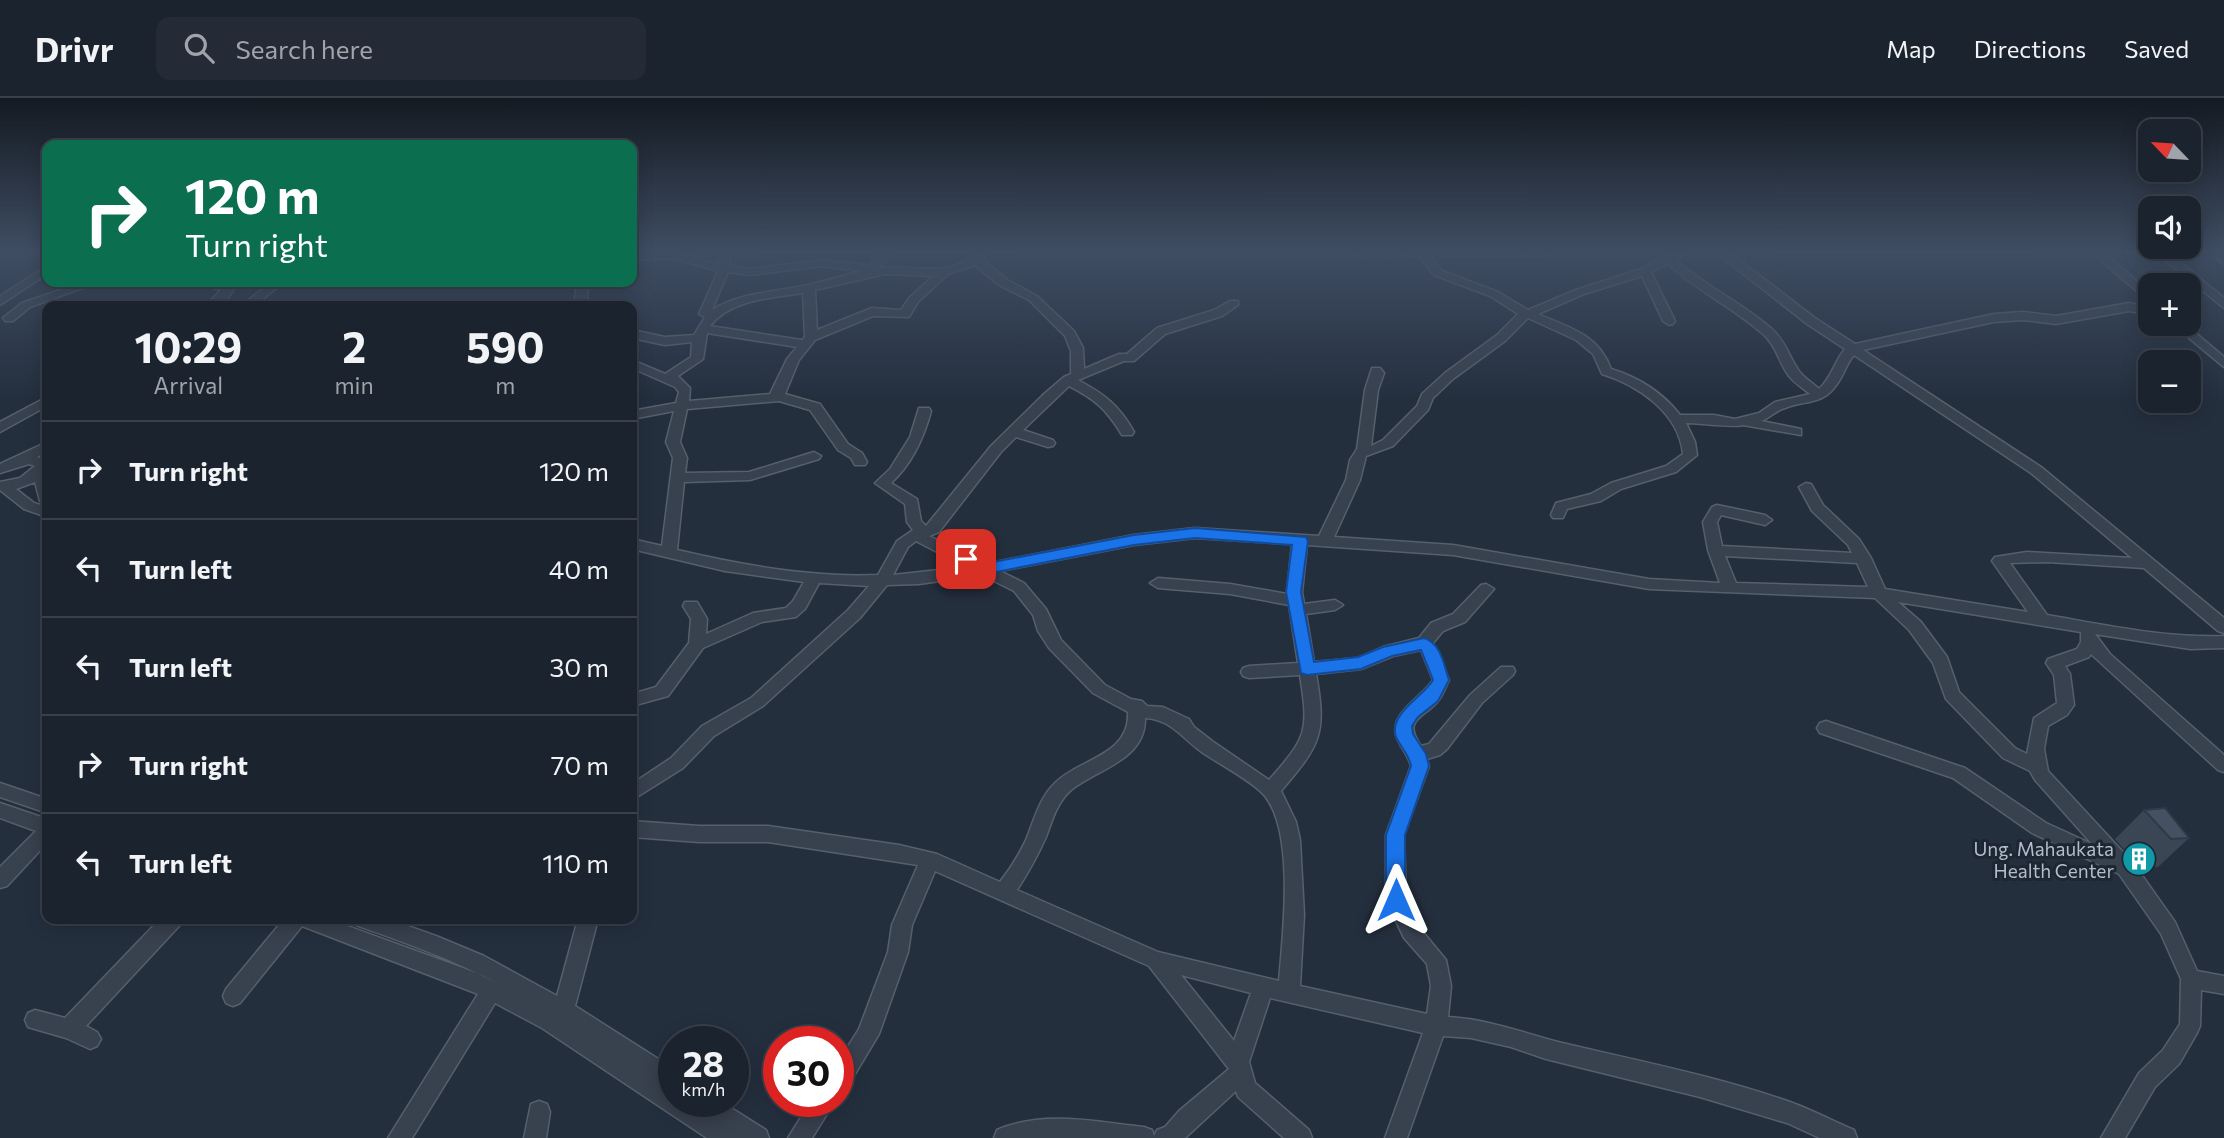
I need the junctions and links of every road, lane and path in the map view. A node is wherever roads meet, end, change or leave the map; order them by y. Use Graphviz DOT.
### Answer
graph roads {
  1 [pos="36,302"];
  2 [pos="710,302"];
  3 [pos="741,302"];
  4 [pos="808,302"];
  5 [pos="912,302"];
  6 [pos="1035,302"];
  7 [pos="1507,302"];
  8 [pos="1559,302"];
  9 [pos="1659,302"];
  10 [pos="1728,302"];
  11 [pos="1786,302"];
  12 [pos="1234,303"];
  13 [pos="2138,309"];
  14 [pos="714,315"];
  15 [pos="1529,315"];
  16 [pos="9,318"];
  17 [pos="1668,321"];
  18 [pos="701,334"];
  19 [pos="637,335"];
  20 [pos="2192,336"];
  21 [pos="807,341"];
  22 [pos="1852,349"];
  23 [pos="2224,363"];
  24 [pos="637,366"];
  25 [pos="1376,371"];
  26 [pos="1073,378"];
  27 [pos="679,384"];
  28 [pos="777,396"];
  29 [pos="1819,396"];
  30 [pos="42,404"];
  31 [pos="684,404"];
  32 [pos="924,411"];
  33 [pos="637,414"];
  34 [pos="1678,419"];
  35 [pos="1745,422"];
  36 [pos="0,428"];
  37 [pos="1014,432"];
  38 [pos="1127,432"];
  39 [pos="1796,432"];
  40 [pos="1048,443"];
  41 [pos="42,449"];
  42 [pos="1364,450"];
  43 [pos="814,456"];
  44 [pos="22,460"];
  45 [pos="860,462"];
  46 [pos="42,464"];
  47 [pos="42,466"];
  48 [pos="0,469"];
  49 [pos="677,478"];
  50 [pos="2,486"];
  51 [pos="1806,487"];
  52 [pos="42,510"];
  53 [pos="1558,515"];
  54 [pos="1765,520"];
  55 [pos="919,534"];
  56 [pos="1300,541"];
  57 [pos="1325,542"];
  58 [pos="637,545"];
  59 [pos="1715,550"];
  60 [pos="668,554"];
  61 [pos="1864,558"];
  62 [pos="2148,563"];
  63 [pos="986,569"];
  64 [pos="815,577"];
  65 [pos="883,580"];
  66 [pos="1158,583"];
  67 [pos="1730,589"];
  68 [pos="1486,590"];
  69 [pos="1879,593"];
  70 [pos="1296,606"];
  71 [pos="1335,606"];
  72 [pos="691,607"];
  73 [pos="2041,619"];
  74 [pos="2224,627"];
  75 [pos="2087,634"];
  76 [pos="2224,642"];
  77 [pos="698,643"];
  78 [pos="1424,643"];
  79 [pos="1307,669"];
  80 [pos="1507,671"];
  81 [pos="1249,672"];
  82 [pos="637,699"];
  83 [pos="1136,706"];
  84 [pos="1826,728"];
  85 [pos="1418,754"];
  86 [pos="2224,765"];
  87 [pos="2037,766"];
  88 [pos="0,790"];
  89 [pos="637,790"];
  90 [pos="1271,790"];
  91 [pos="42,804"];
  92 [pos="0,810"];
  93 [pos="42,827"];
  94 [pos="637,830"];
  95 [pos="42,834"];
  96 [pos="930,860"];
  97 [pos="2127,870"];
  98 [pos="0,880"];
  99 [pos="1003,893"];
  100 [pos="168,924"];
  101 [pos="292,924"];
  102 [pos="319,924"];
  103 [pos="377,924"];
  104 [pos="586,924"];
  105 [pos="1156,960"];
  106 [pos="2191,979"];
  107 [pos="1264,985"];
  108 [pos="2224,985"];
  109 [pos="491,991"];
  110 [pos="1289,991"];
  111 [pos="233,996"];
  112 [pos="564,1009"];
  113 [pos="35,1020"];
  114 [pos="1436,1026"];
  115 [pos="69,1029"];
  116 [pos="90,1039"];
  117 [pos="854,1056"];
  118 [pos="1239,1068"];
  119 [pos="658,1071"];
  120 [pos="539,1112"];
  121 [pos="726,1117"];
  122 [pos="813,1117"];
  123 [pos="399,1138"];
  124 [pos="535,1138"];
  125 [pos="727,1138"];
  126 [pos="758,1138"];
  127 [pos="799,1138"];
  128 [pos="1005,1138"];
  129 [pos="1144,1138"];
  130 [pos="1165,1138"];
  131 [pos="1301,1138"];
  132 [pos="1396,1138"];
  133 [pos="1846,1138"];
  134 [pos="2112,1138"];
  1 -- 16 [label="street"];
  2 -- 14 [label="street"];
  3 -- 14 [label="street"];
  4 -- 21 [label="street"];
  5 -- 21 [label="street"];
  6 -- 26 [label="street"];
  7 -- 15 [label="street"];
  8 -- 15 [label="street"];
  9 -- 17 [label="street"];
  10 -- 29 [label="street"];
  11 -- 22 [label="street"];
  12 -- 26 [label="street"];
  13 -- 22 [label="street"];
  14 -- 18 [label="street"];
  15 -- 34 [label="street"];
  15 -- 42 [label="street"];
  18 -- 19 [label="street"];
  18 -- 21 [label="street"];
  18 -- 27 [label="street"];
  20 -- 23 [label="street"];
  21 -- 28 [label="street"];
  22 -- 29 [label="street"];
  22 -- 62 [label="street"];
  24 -- 27 [label="street"];
  25 -- 42 [label="street"];
  26 -- 37 [label="street"];
  26 -- 38 [label="street"];
  27 -- 31 [label="street"];
  28 -- 31 [label="street"];
  28 -- 45 [label="street"];
  29 -- 35 [label="street"];
  30 -- 36 [label="street"];
  31 -- 33 [label="street"];
  31 -- 49 [label="street"];
  32 -- 55 [label="street"];
  34 -- 35 [label="street"];
  34 -- 53 [label="street"];
  35 -- 39 [label="street"];
  37 -- 40 [label="street"];
  37 -- 55 [label="street"];
  41 -- 44 [label="street"];
  42 -- 57 [label="street"];
  43 -- 49 [label="street"];
  44 -- 46 [label="street"];
  44 -- 48 [label="street"];
  47 -- 50 [label="street"];
  49 -- 60 [label="street"];
  50 -- 52 [label="street"];
  51 -- 61 [label="street"];
  54 -- 59 [label="street"];
  55 -- 63 [label="street"];
  55 -- 65 [label="street"];
  56 -- 57 [label="street"];
  56 -- 63 [label="street"];
  56 -- 70 [label="street"];
  57 -- 67 [label="street"];
  58 -- 60 [label="street"];
  59 -- 61 [label="street"];
  59 -- 67 [label="street"];
  60 -- 64 [label="street"];
  61 -- 69 [label="street"];
  62 -- 73 [label="street"];
  62 -- 74 [label="street"];
  63 -- 65 [label="street"];
  63 -- 83 [label="street"];
  64 -- 65 [label="street"];
  64 -- 77 [label="street"];
  65 -- 89 [label="street"];
  66 -- 70 [label="street"];
  67 -- 69 [label="street"];
  68 -- 78 [label="street"];
  69 -- 73 [label="street"];
  69 -- 87 [label="street"];
  70 -- 71 [label="street"];
  70 -- 79 [label="street"];
  72 -- 77 [label="street"];
  73 -- 75 [label="street"];
  75 -- 76 [label="street"];
  75 -- 86 [label="street"];
  75 -- 87 [label="street"];
  77 -- 82 [label="street"];
  78 -- 79 [label="street"];
  78 -- 85 [label="street"];
  79 -- 81 [label="street"];
  79 -- 90 [label="street"];
  80 -- 85 [label="street"];
  83 -- 90 [label="street"];
  83 -- 99 [label="street"];
  84 -- 97 [label="street"];
  85 -- 114 [label="street"];
  87 -- 97 [label="street"];
  88 -- 91 [label="street"];
  90 -- 110 [label="street"];
  92 -- 93 [label="street"];
  94 -- 96 [label="street"];
  95 -- 98 [label="street"];
  96 -- 99 [label="street"];
  96 -- 117 [label="street"];
  97 -- 106 [label="street"];
  99 -- 105 [label="street"];
  100 -- 115 [label="street"];
  101 -- 111 [label="street"];
  102 -- 109 [label="street"];
  103 -- 112 [label="street"];
  104 -- 112 [label="street"];
  105 -- 107 [label="street"];
  105 -- 118 [label="street"];
  106 -- 108 [label="street"];
  106 -- 134 [label="street"];
  107 -- 110 [label="street"];
  107 -- 118 [label="street"];
  109 -- 123 [label="street"];
  109 -- 125 [label="street"];
  110 -- 114 [label="street"];
  112 -- 119 [label="street"];
  113 -- 115 [label="street"];
  114 -- 132 [label="street"];
  114 -- 133 [label="street"];
  115 -- 116 [label="street"];
  118 -- 130 [label="street"];
  118 -- 131 [label="street"];
  120 -- 124 [label="street"];
  121 -- 126 [label="street"];
  122 -- 127 [label="street"];
  128 -- 129 [label="street"];
}
